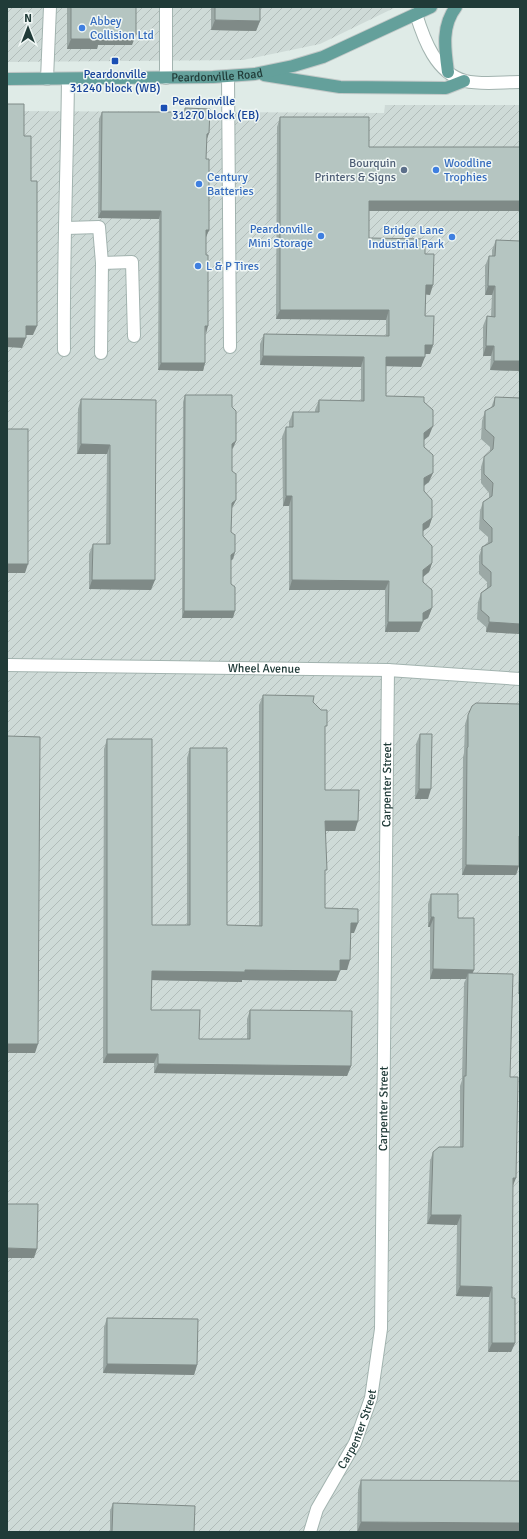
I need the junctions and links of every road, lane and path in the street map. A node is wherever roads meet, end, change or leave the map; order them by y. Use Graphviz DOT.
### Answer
graph roads {
  1 [pos="50,7"];
  2 [pos="166,7"];
  3 [pos="431,7"];
  4 [pos="456,7"];
  5 [pos="416,14"];
  6 [pos="448,72"];
  7 [pos="255,74"];
  8 [pos="228,76"];
  9 [pos="166,78"];
  10 [pos="7,79"];
  11 [pos="47,79"];
  12 [pos="68,79"];
  13 [pos="464,81"];
  14 [pos="520,82"];
  15 [pos="66,228"];
  16 [pos="102,263"];
  17 [pos="134,336"];
  18 [pos="230,347"];
  19 [pos="64,350"];
  20 [pos="100,353"];
  21 [pos="7,665"];
  22 [pos="388,670"];
  23 [pos="520,679"];
  24 [pos="310,1532"];
  1 -- 11 [label="street"];
  2 -- 9 [label="street"];
  3 -- 5 [label="main road, Peardonville Road"];
  4 -- 6 [label="main road"];
  5 -- 6 [label="street"];
  5 -- 7 [label="main road, Peardonville Road"];
  6 -- 13 [label="street"];
  7 -- 8 [label="main road, Peardonville Road"];
  7 -- 13 [label="main road"];
  8 -- 9 [label="main road, Peardonville Road"];
  8 -- 18 [label="street"];
  9 -- 12 [label="main road, Peardonville Road"];
  10 -- 11 [label="main road, Peardonville Road"];
  11 -- 12 [label="main road, Peardonville Road"];
  12 -- 15 [label="street"];
  13 -- 14 [label="street"];
  15 -- 16 [label="street"];
  15 -- 19 [label="street"];
  16 -- 17 [label="street"];
  16 -- 20 [label="street"];
  21 -- 22 [label="street, Wheel Avenue"];
  22 -- 23 [label="street, Wheel Avenue"];
  22 -- 24 [label="street, Carpenter Street"];
}
